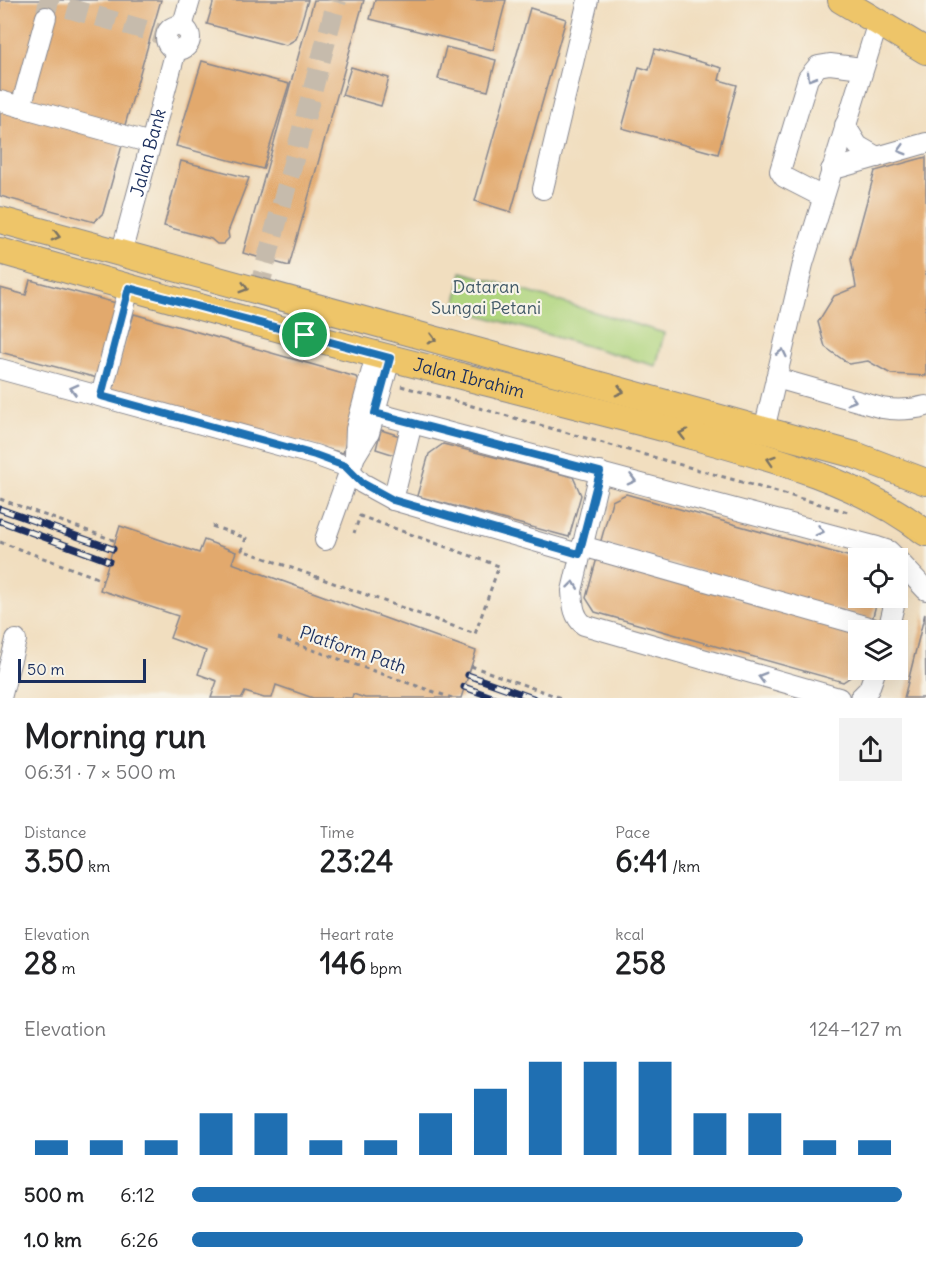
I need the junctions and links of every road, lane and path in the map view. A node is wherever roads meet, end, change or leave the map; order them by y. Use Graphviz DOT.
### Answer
graph roads {
  1 [pos="190,0"];
  2 [pos="588,0"];
  3 [pos="841,0"];
  4 [pos="46,17"];
  5 [pos="878,22"];
  6 [pos="926,51"];
  7 [pos="862,68"];
  8 [pos="0,101"];
  9 [pos="21,107"];
  10 [pos="845,125"];
  11 [pos="151,143"];
  12 [pos="926,143"];
  13 [pos="877,157"];
  14 [pos="831,170"];
  15 [pos="543,189"];
  16 [pos="823,197"];
  17 [pos="0,220"];
  18 [pos="0,251"];
  19 [pos="121,254"];
  20 [pos="129,288"];
  21 [pos="383,365"];
  22 [pos="0,369"];
  23 [pos="776,378"];
  24 [pos="101,396"];
  25 [pos="926,406"];
  26 [pos="375,413"];
  27 [pos="412,423"];
  28 [pos="764,430"];
  29 [pos="855,455"];
  30 [pos="353,464"];
  31 [pos="926,464"];
  32 [pos="600,472"];
  33 [pos="811,473"];
  34 [pos="926,482"];
  35 [pos="0,499"];
  36 [pos="393,500"];
  37 [pos="926,511"];
  38 [pos="857,515"];
  39 [pos="212,526"];
  40 [pos="354,533"];
  41 [pos="926,533"];
  42 [pos="326,540"];
  43 [pos="116,541"];
  44 [pos="0,542"];
  45 [pos="880,548"];
  46 [pos="580,550"];
  47 [pos="908,571"];
  48 [pos="103,580"];
  49 [pos="926,590"];
  50 [pos="848,622"];
  51 [pos="278,638"];
  52 [pos="16,640"];
  53 [pos="471,666"];
  54 [pos="872,680"];
  55 [pos="1,698"];
  56 [pos="452,698"];
  57 [pos="561,698"];
  58 [pos="839,698"];
  59 [pos="860,698"];
  1 -- 11 [label="street, Jalan Bank"];
  2 -- 15 [label="street"];
  3 -- 5 [label="main road"];
  4 -- 9 [label="street"];
  5 -- 6 [label="main road"];
  5 -- 7 [label="street"];
  7 -- 10 [label="street"];
  7 -- 16 [label="street, one-way"];
  8 -- 9 [label="street"];
  9 -- 11 [label="street"];
  10 -- 13 [label="street"];
  10 -- 14 [label="street"];
  11 -- 19 [label="street, Jalan Bank"];
  12 -- 13 [label="street, one-way"];
  13 -- 14 [label="street"];
  14 -- 16 [label="street"];
  23 -- 16 [label="street, one-way"];
  17 -- 19 [label="main road, Jalan Ibrahim, one-way"];
  18 -- 20 [label="main road, Jalan Ibrahim"];
  19 -- 28 [label="main road, Jalan Ibrahim, one-way"];
  20 -- 21 [label="main road, Jalan Ibrahim"];
  20 -- 24 [label="street"];
  21 -- 26 [label="street"];
  21 -- 30 [label="street"];
  33 -- 21 [label="main road, Jalan Ibrahim, one-way"];
  21 -- 38 [label="path"];
  24 -- 22 [label="street, one-way"];
  23 -- 25 [label="street, one-way"];
  23 -- 28 [label="street"];
  24 -- 30 [label="street"];
  26 -- 27 [label="street"];
  26 -- 30 [label="street"];
  27 -- 32 [label="street"];
  27 -- 36 [label="street"];
  28 -- 29 [label="main road, Jalan Ibrahim"];
  29 -- 31 [label="main road"];
  29 -- 34 [label="main road, Jalan Ibrahim"];
  30 -- 36 [label="street"];
  30 -- 42 [label="street"];
  32 -- 45 [label="street, one-way"];
  32 -- 46 [label="street"];
  33 -- 37 [label="main road"];
  33 -- 41 [label="main road, Jalan Ibrahim"];
  35 -- 43 [label="path"];
  36 -- 46 [label="street"];
  39 -- 40 [label="path"];
  44 -- 48 [label="path"];
  46 -- 50 [label="street"];
  58 -- 46 [label="street, one-way"];
  47 -- 49 [label="street"];
  51 -- 56 [label="path, Platform Path"];
  52 -- 55 [label="street"];
  53 -- 57 [label="path"];
  54 -- 59 [label="street"];
}
